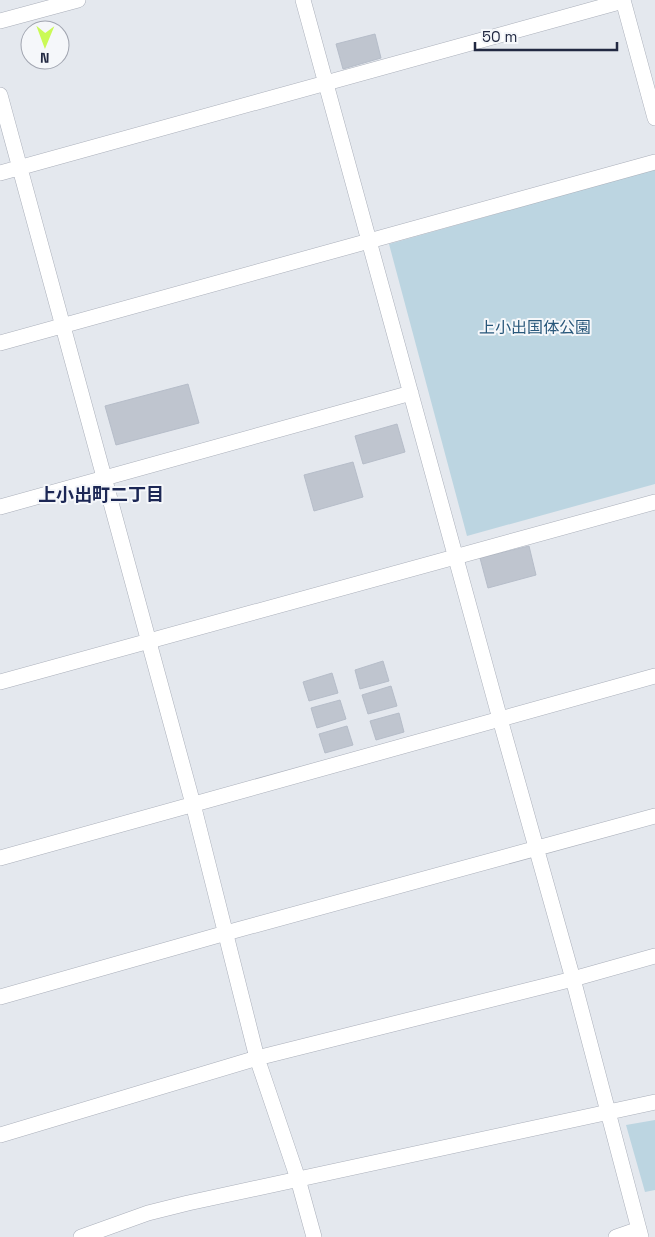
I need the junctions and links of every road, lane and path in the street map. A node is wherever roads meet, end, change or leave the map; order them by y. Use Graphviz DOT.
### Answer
graph roads {
  1 [pos="78,0"];
  2 [pos="303,0"];
  3 [pos="623,0"];
  4 [pos="0,21"];
  5 [pos="648,60"];
  6 [pos="326,82"];
  7 [pos="0,95"];
  8 [pos="655,118"];
  9 [pos="655,162"];
  10 [pos="20,168"];
  11 [pos="0,174"];
  12 [pos="369,241"];
  13 [pos="64,325"];
  14 [pos="0,343"];
  15 [pos="411,393"];
  16 [pos="105,478"];
  17 [pos="655,502"];
  18 [pos="0,507"];
  19 [pos="456,556"];
  20 [pos="149,641"];
  21 [pos="655,676"];
  22 [pos="0,682"];
  23 [pos="500,719"];
  24 [pos="193,804"];
  25 [pos="655,816"];
  26 [pos="536,848"];
  27 [pos="0,858"];
  28 [pos="226,933"];
  29 [pos="655,956"];
  30 [pos="573,979"];
  31 [pos="0,997"];
  32 [pos="258,1058"];
  33 [pos="655,1102"];
  34 [pos="607,1111"];
  35 [pos="0,1135"];
  36 [pos="298,1179"];
  37 [pos="640,1233"];
  38 [pos="81,1237"];
  39 [pos="314,1237"];
  40 [pos="616,1237"];
  1 -- 4 [label="street"];
  2 -- 6 [label="street"];
  3 -- 5 [label="street"];
  3 -- 6 [label="street"];
  5 -- 8 [label="street"];
  6 -- 10 [label="street"];
  6 -- 12 [label="street"];
  7 -- 10 [label="street"];
  9 -- 12 [label="street"];
  10 -- 11 [label="street"];
  10 -- 13 [label="street"];
  12 -- 13 [label="street"];
  12 -- 15 [label="street"];
  13 -- 14 [label="street"];
  13 -- 16 [label="street"];
  15 -- 16 [label="street"];
  15 -- 19 [label="street"];
  16 -- 18 [label="street"];
  16 -- 20 [label="street"];
  17 -- 19 [label="street"];
  19 -- 20 [label="street"];
  19 -- 23 [label="street"];
  20 -- 22 [label="street"];
  20 -- 24 [label="street"];
  21 -- 23 [label="street"];
  23 -- 24 [label="street"];
  23 -- 26 [label="street"];
  24 -- 27 [label="street"];
  24 -- 28 [label="street"];
  25 -- 26 [label="street"];
  26 -- 28 [label="street"];
  26 -- 30 [label="street"];
  28 -- 31 [label="street"];
  28 -- 32 [label="street"];
  29 -- 30 [label="street"];
  30 -- 32 [label="street"];
  30 -- 34 [label="street"];
  32 -- 35 [label="street"];
  32 -- 36 [label="street"];
  33 -- 34 [label="street"];
  34 -- 36 [label="street"];
  34 -- 37 [label="street"];
  36 -- 38 [label="street"];
  36 -- 39 [label="street"];
  37 -- 40 [label="street"];
}
